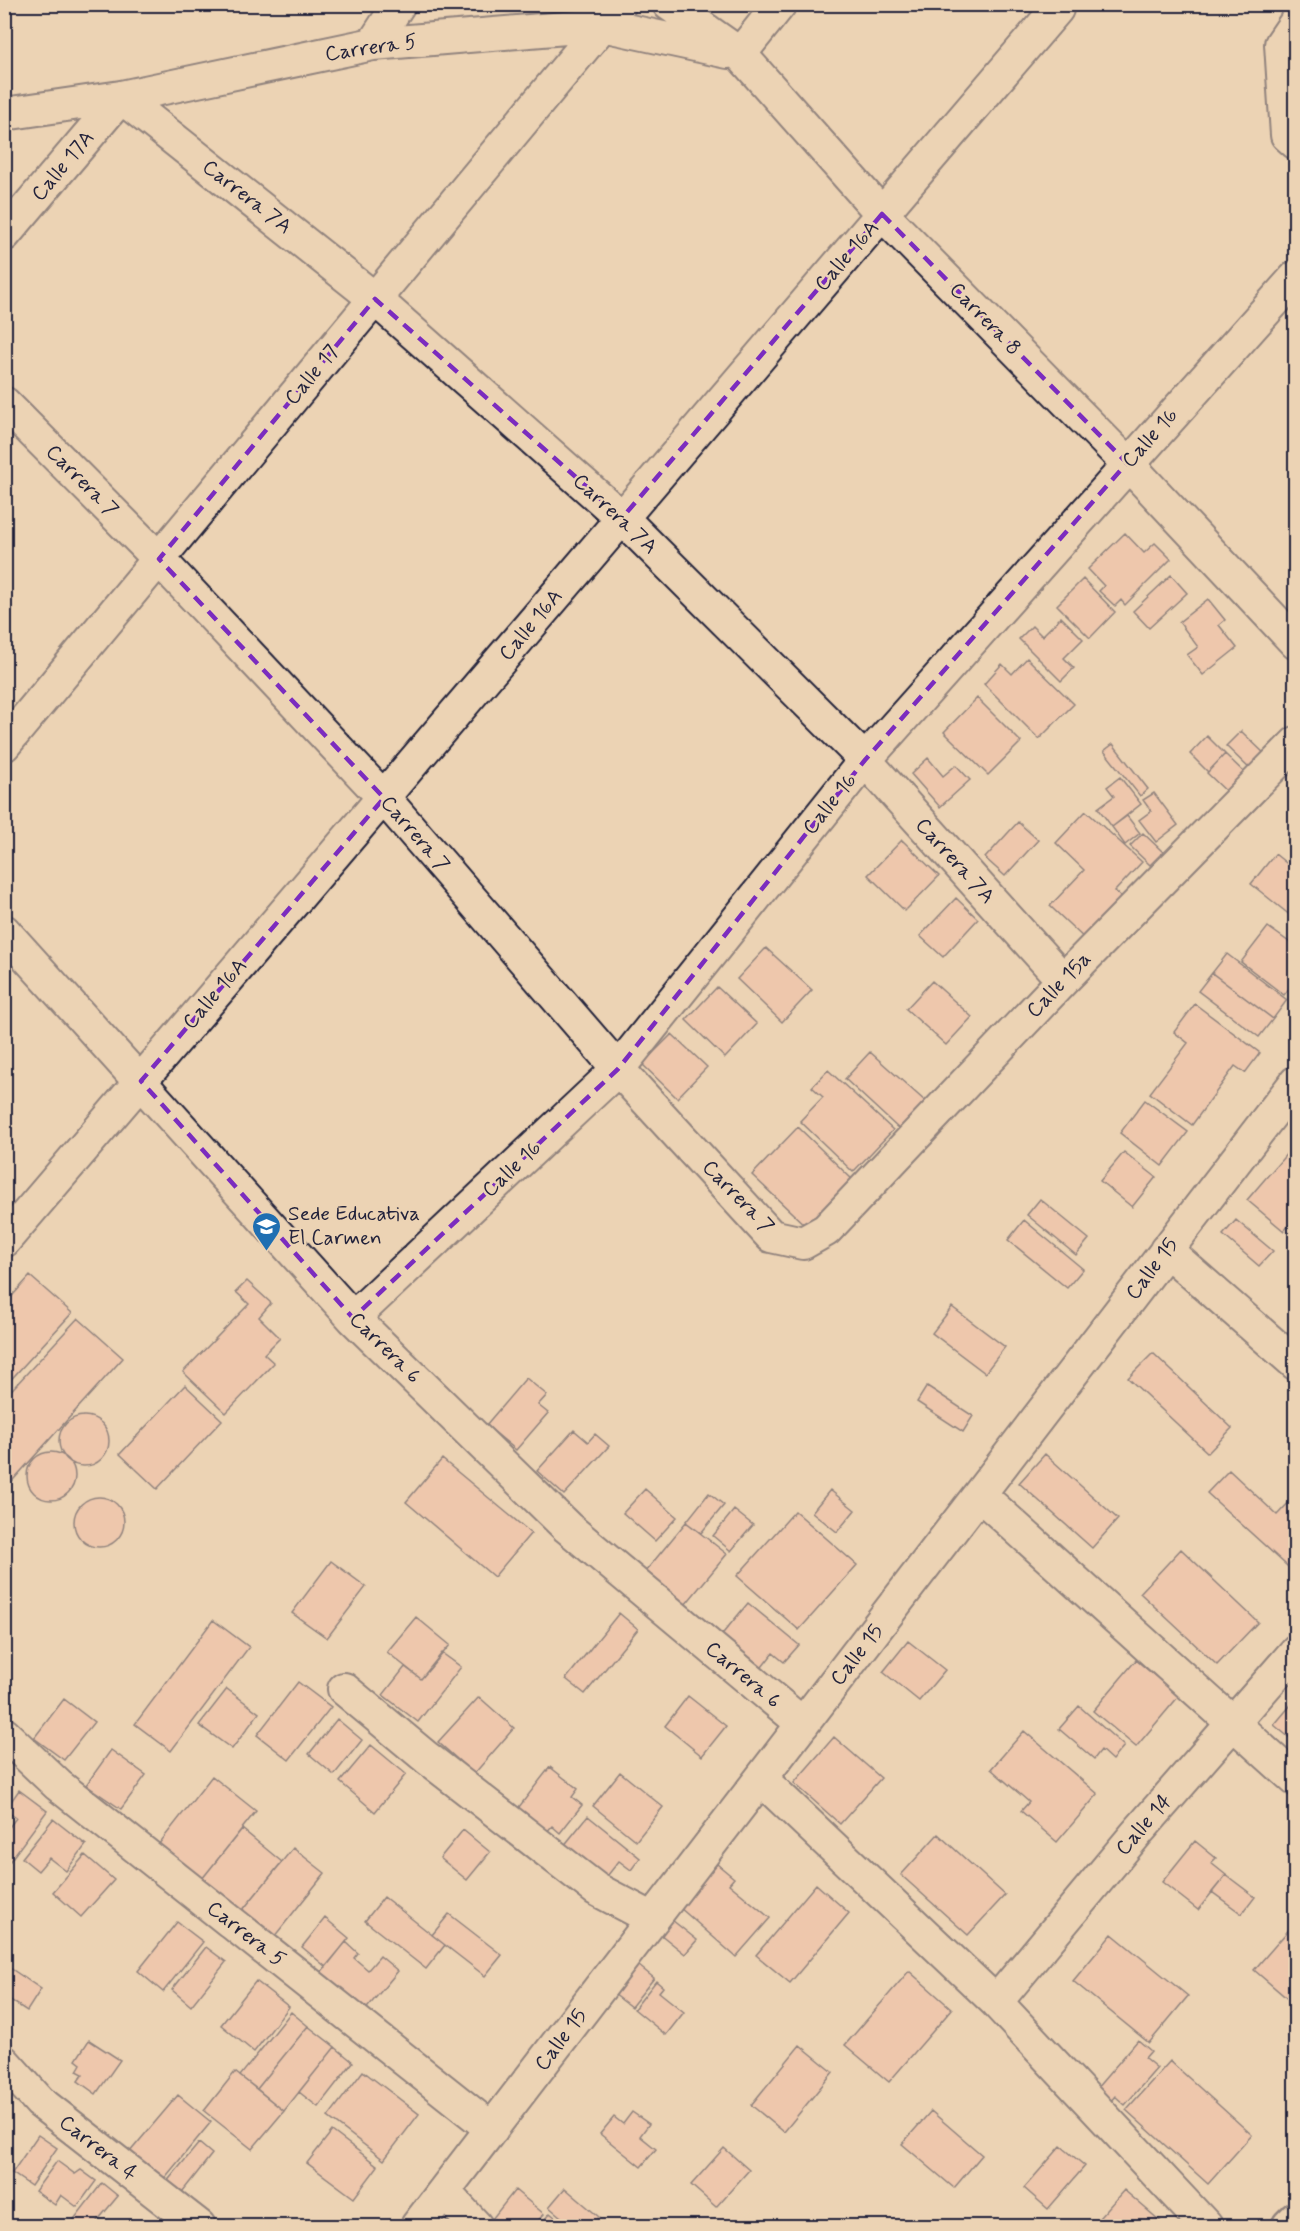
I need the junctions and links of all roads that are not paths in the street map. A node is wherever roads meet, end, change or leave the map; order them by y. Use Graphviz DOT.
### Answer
graph roads {
  1 [pos="399,4"];
  2 [pos="669,4"];
  3 [pos="780,4"];
  4 [pos="1057,9"];
  5 [pos="611,15"];
  6 [pos="1296,22"];
  7 [pos="373,44"];
  8 [pos="740,54"];
  9 [pos="121,97"];
  10 [pos="4,114"];
  11 [pos="1296,143"];
  12 [pos="882,214"];
  13 [pos="4,235"];
  14 [pos="1296,277"];
  15 [pos="375,299"];
  16 [pos="4,404"];
  17 [pos="1127,463"];
  18 [pos="622,518"];
  19 [pos="159,559"];
  20 [pos="1296,643"];
  21 [pos="1296,743"];
  22 [pos="4,745"];
  23 [pos="865,760"];
  24 [pos="384,798"];
  25 [pos="4,932"];
  26 [pos="1063,980"];
  27 [pos="618,1069"];
  28 [pos="141,1081"];
  29 [pos="1296,1082"];
  30 [pos="826,1230"];
  31 [pos="4,1241"];
  32 [pos="1167,1250"];
  33 [pos="353,1317"];
  34 [pos="1296,1364"];
  35 [pos="980,1495"];
  36 [pos="1296,1651"];
  37 [pos="344,1689"];
  38 [pos="1234,1722"];
  39 [pos="803,1724"];
  40 [pos="4,1734"];
  41 [pos="761,1779"];
  42 [pos="1296,1780"];
  43 [pos="653,1919"];
  44 [pos="996,2002"];
  45 [pos="4,2062"];
  46 [pos="492,2129"];
  47 [pos="444,2192"];
  48 [pos="1296,2219"];
  49 [pos="199,2226"];
  50 [pos="417,2226"];
  51 [pos="476,2226"];
  52 [pos="1206,2226"];
  53 [pos="1289,2226"];
  1 -- 7 [label="street"];
  2 -- 8 [label="street, Carrera 8"];
  3 -- 8 [label="street"];
  4 -- 12 [label="street, Calle 16A"];
  5 -- 7 [label="street, Carrera 5"];
  5 -- 8 [label="street, Carrera 5"];
  5 -- 15 [label="street, Calle 17"];
  6 -- 11 [label="street"];
  7 -- 9 [label="street, Carrera 5"];
  8 -- 12 [label="street, Carrera 8"];
  9 -- 10 [label="street, Carrera 5"];
  9 -- 13 [label="street, Calle 17A"];
  9 -- 15 [label="street, Carrera 7A"];
  12 -- 17 [label="street, Carrera 8"];
  12 -- 18 [label="street, Calle 16A"];
  14 -- 17 [label="street, Calle 16"];
  15 -- 18 [label="street, Carrera 7A"];
  15 -- 19 [label="street, Calle 17"];
  16 -- 19 [label="street, Carrera 7"];
  17 -- 20 [label="street, Carrera 8"];
  17 -- 23 [label="street, Calle 16"];
  18 -- 23 [label="street, Carrera 7A"];
  18 -- 24 [label="street, Calle 16A"];
  19 -- 22 [label="street, Calle 17"];
  19 -- 24 [label="street, Carrera 7"];
  21 -- 26 [label="street, Calle 15a"];
  23 -- 26 [label="street, Carrera 7A"];
  23 -- 27 [label="street, Calle 16"];
  24 -- 27 [label="street, Carrera 7"];
  24 -- 28 [label="street, Calle 16A"];
  25 -- 28 [label="street, Carrera 6"];
  26 -- 30 [label="street, Calle 15a"];
  27 -- 30 [label="street, Carrera 7"];
  27 -- 33 [label="street, Calle 16"];
  28 -- 31 [label="street, Calle 16A"];
  28 -- 33 [label="street, Carrera 6"];
  29 -- 32 [label="street, Calle 15"];
  32 -- 34 [label="street"];
  32 -- 35 [label="street, Calle 15"];
  33 -- 39 [label="street, Carrera 6"];
  35 -- 38 [label="street"];
  35 -- 39 [label="street, Calle 15"];
  36 -- 38 [label="street, Calle 14"];
  37 -- 43 [label="street"];
  38 -- 42 [label="street"];
  38 -- 44 [label="street, Calle 14"];
  39 -- 41 [label="street, Calle 15"];
  40 -- 46 [label="street, Carrera 5"];
  41 -- 43 [label="street, Calle 15"];
  41 -- 44 [label="street"];
  43 -- 46 [label="street, Calle 15"];
  44 -- 52 [label="street"];
  45 -- 49 [label="street, Carrera 4"];
  46 -- 47 [label="street, Calle 15"];
  47 -- 50 [label="street, Calle 15"];
  47 -- 51 [label="street"];
  48 -- 53 [label="highway"];
}
